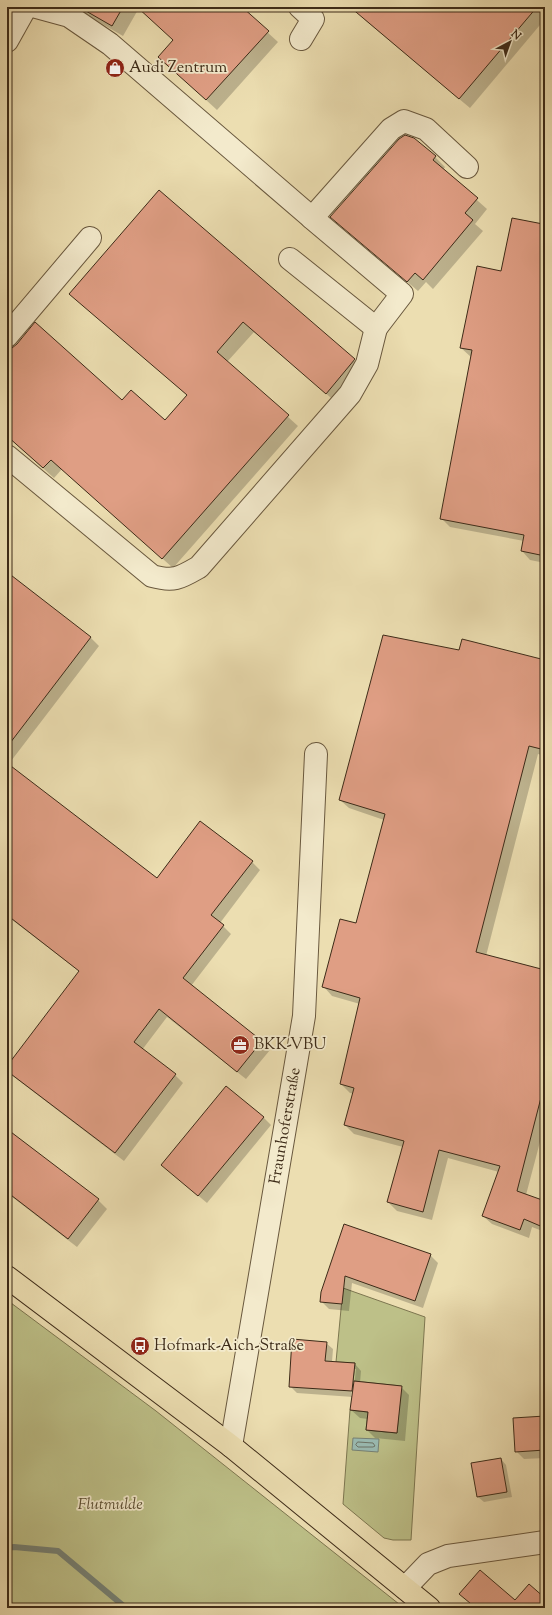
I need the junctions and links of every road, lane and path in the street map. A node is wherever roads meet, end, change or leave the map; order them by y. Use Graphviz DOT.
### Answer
graph roads {
  1 [pos="26,7"];
  2 [pos="36,7"];
  3 [pos="300,7"];
  4 [pos="301,39"];
  5 [pos="7,41"];
  6 [pos="467,167"];
  7 [pos="312,218"];
  8 [pos="90,238"];
  9 [pos="290,259"];
  10 [pos="376,328"];
  11 [pos="7,336"];
  12 [pos="7,456"];
  13 [pos="316,754"];
  14 [pos="7,1277"];
  15 [pos="231,1446"];
  16 [pos="545,1542"];
  17 [pos="405,1588"];
  18 [pos="430,1608"];
  1 -- 5 [label="street"];
  2 -- 7 [label="street"];
  3 -- 4 [label="street"];
  6 -- 7 [label="street"];
  7 -- 10 [label="street"];
  8 -- 11 [label="street"];
  9 -- 10 [label="street"];
  10 -- 12 [label="street"];
  13 -- 15 [label="street, Fraunhoferstraße"];
  14 -- 15 [label="main road"];
  15 -- 17 [label="main road"];
  16 -- 17 [label="street"];
  17 -- 18 [label="main road"];
}
